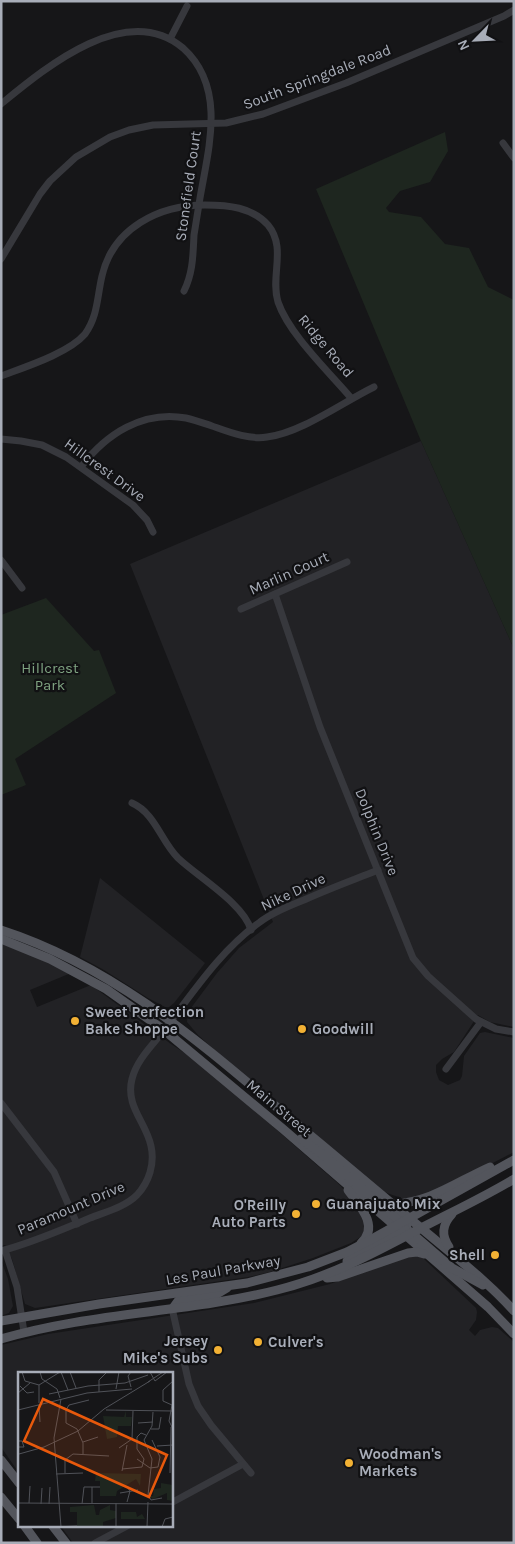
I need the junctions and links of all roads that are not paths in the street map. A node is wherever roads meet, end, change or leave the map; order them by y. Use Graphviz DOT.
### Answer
graph roads {
  1 [pos="187,6"];
  2 [pos="514,10"];
  3 [pos="170,39"];
  4 [pos="1,104"];
  5 [pos="210,124"];
  6 [pos="503,143"];
  7 [pos="514,158"];
  8 [pos="198,205"];
  9 [pos="1,259"];
  10 [pos="184,290"];
  11 [pos="1,376"];
  12 [pos="374,387"];
  13 [pos="351,398"];
  14 [pos="1,439"];
  15 [pos="81,467"];
  16 [pos="153,532"];
  17 [pos="1,560"];
  18 [pos="347,562"];
  19 [pos="22,588"];
  20 [pos="275,594"];
  21 [pos="241,610"];
  22 [pos="132,803"];
  23 [pos="378,870"];
  24 [pos="1,930"];
  25 [pos="251,930"];
  26 [pos="1,939"];
  27 [pos="74,972"];
  28 [pos="113,982"];
  29 [pos="171,1021"];
  30 [pos="481,1022"];
  31 [pos="164,1030"];
  32 [pos="514,1032"];
  33 [pos="446,1069"];
  34 [pos="1,1103"];
  35 [pos="274,1121"];
  36 [pos="514,1159"];
  37 [pos="338,1178"];
  38 [pos="514,1179"];
  39 [pos="393,1204"];
  40 [pos="456,1211"];
  41 [pos="76,1224"];
  42 [pos="405,1228"];
  43 [pos="422,1228"];
  44 [pos="354,1248"];
  45 [pos="3,1251"];
  46 [pos="453,1254"];
  47 [pos="429,1257"];
  48 [pos="448,1274"];
  49 [pos="319,1278"];
  50 [pos="229,1286"];
  51 [pos="169,1294"];
  52 [pos="498,1294"];
  53 [pos="172,1308"];
  54 [pos="514,1311"];
  55 [pos="22,1317"];
  56 [pos="98,1318"];
  57 [pos="502,1321"];
  58 [pos="2,1322"];
  59 [pos="24,1332"];
  60 [pos="514,1334"];
  61 [pos="1,1339"];
  62 [pos="1,1460"];
  63 [pos="1,1464"];
  64 [pos="243,1464"];
  65 [pos="251,1473"];
  66 [pos="12,1474"];
  67 [pos="18,1482"];
  68 [pos="1,1497"];
  69 [pos="172,1502"];
  70 [pos="18,1518"];
  71 [pos="25,1526"];
  72 [pos="53,1526"];
  73 [pos="127,1526"];
  74 [pos="38,1542"];
  75 [pos="66,1543"];
  76 [pos="95,1543"];
  1 -- 3 [label="street"];
  2 -- 5 [label="street, South Springdale Road"];
  3 -- 4 [label="street"];
  3 -- 5 [label="street, Stonefield Court"];
  5 -- 8 [label="street, Stonefield Court"];
  5 -- 9 [label="street, South Springdale Road"];
  6 -- 7 [label="street"];
  8 -- 10 [label="street, Stonefield Court"];
  8 -- 11 [label="street, Ridge Road"];
  8 -- 13 [label="street, Ridge Road"];
  12 -- 13 [label="street"];
  13 -- 15 [label="street"];
  14 -- 15 [label="street, Hillcrest Drive"];
  15 -- 16 [label="street, Hillcrest Drive"];
  17 -- 19 [label="street"];
  18 -- 20 [label="street, Marlin Court"];
  20 -- 21 [label="street, Marlin Court"];
  20 -- 23 [label="street, Dolphin Drive"];
  22 -- 25 [label="street"];
  23 -- 25 [label="street, Nike Drive"];
  23 -- 30 [label="street, Dolphin Drive"];
  24 -- 28 [label="main road, Main Street"];
  25 -- 29 [label="street, Nike Drive"];
  26 -- 27 [label="main road, Main Street"];
  27 -- 28 [label="main road"];
  27 -- 31 [label="main road, Main Street"];
  28 -- 29 [label="main road, Main Street"];
  29 -- 31 [label="street, Paramount Drive"];
  29 -- 39 [label="main road, Main Street"];
  30 -- 32 [label="street, Dolphin Drive"];
  30 -- 33 [label="street"];
  31 -- 35 [label="main road, Main Street"];
  31 -- 41 [label="street, Paramount Drive"];
  34 -- 41 [label="street"];
  35 -- 37 [label="main road, Main Street"];
  35 -- 42 [label="main road"];
  36 -- 39 [label="main road"];
  36 -- 42 [label="main road, Les Paul Parkway"];
  37 -- 42 [label="main road, Main Street"];
  37 -- 44 [label="main road"];
  38 -- 40 [label="main road, Les Paul Parkway"];
  39 -- 42 [label="main road, Main Street"];
  40 -- 43 [label="main road, Les Paul Parkway"];
  40 -- 46 [label="main road"];
  41 -- 45 [label="street, Paramount Drive"];
  42 -- 43 [label="main road, Les Paul Parkway"];
  42 -- 43 [label="main road, Main Street"];
  42 -- 44 [label="main road, Les Paul Parkway"];
  42 -- 47 [label="main road, Main Street"];
  42 -- 49 [label="main road, Les Paul Parkway"];
  42 -- 52 [label="main road"];
  43 -- 46 [label="main road, Main Street"];
  44 -- 50 [label="main road, Les Paul Parkway"];
  45 -- 55 [label="street"];
  46 -- 52 [label="main road, Main Street"];
  47 -- 48 [label="main road, Main Street"];
  47 -- 49 [label="main road"];
  48 -- 52 [label="main road"];
  48 -- 57 [label="main road, Main Street"];
  49 -- 53 [label="main road, Les Paul Parkway"];
  50 -- 51 [label="main road, Les Paul Parkway"];
  50 -- 53 [label="main road"];
  51 -- 55 [label="main road, Les Paul Parkway"];
  51 -- 56 [label="main road"];
  52 -- 54 [label="main road, Main Street"];
  52 -- 57 [label="main road"];
  53 -- 56 [label="main road, Les Paul Parkway"];
  53 -- 64 [label="street"];
  55 -- 58 [label="main road, Les Paul Parkway"];
  55 -- 59 [label="street"];
  56 -- 59 [label="main road, Les Paul Parkway"];
  57 -- 60 [label="main road, Main Street"];
  59 -- 61 [label="main road, Les Paul Parkway"];
  62 -- 66 [label="main road"];
  63 -- 66 [label="main road"];
  64 -- 65 [label="street"];
  64 -- 69 [label="street"];
  66 -- 67 [label="main road"];
  68 -- 70 [label="main road"];
  71 -- 74 [label="main road"];
  72 -- 75 [label="main road"];
  73 -- 76 [label="street"];
}
